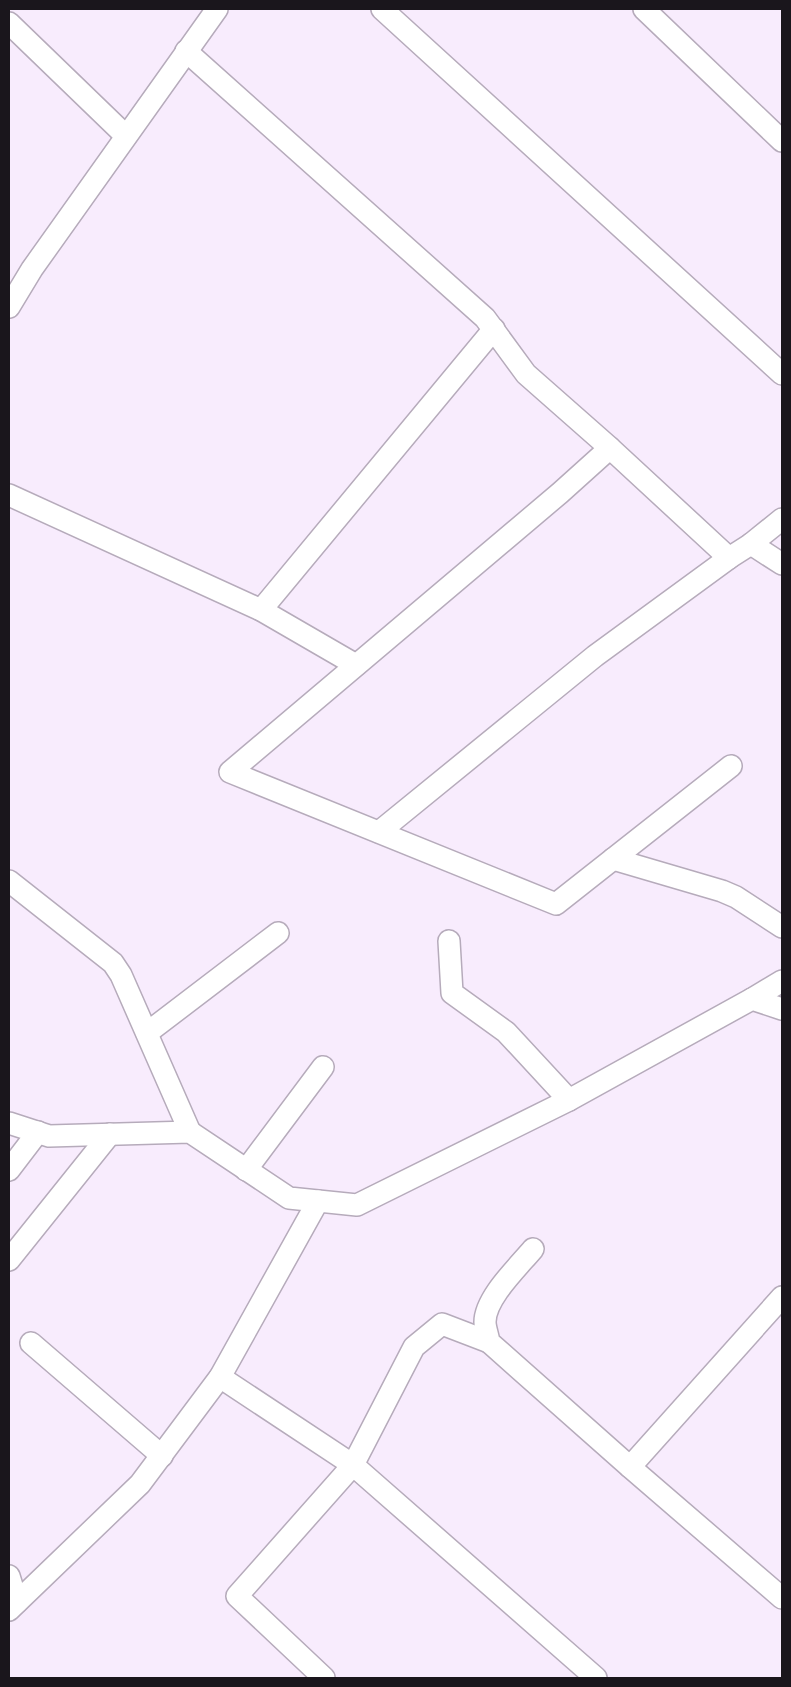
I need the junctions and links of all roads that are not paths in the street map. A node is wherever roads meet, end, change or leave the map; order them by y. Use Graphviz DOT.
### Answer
graph roads {
  1 [pos="217,9"];
  2 [pos="382,9"];
  3 [pos="644,9"];
  4 [pos="9,23"];
  5 [pos="186,51"];
  6 [pos="126,136"];
  7 [pos="782,141"];
  8 [pos="9,307"];
  9 [pos="494,329"];
  10 [pos="782,374"];
  11 [pos="610,448"];
  12 [pos="9,495"];
  13 [pos="782,519"];
  14 [pos="752,544"];
  15 [pos="729,558"];
  16 [pos="782,564"];
  17 [pos="261,610"];
  18 [pos="356,665"];
  19 [pos="731,766"];
  20 [pos="379,832"];
  21 [pos="613,859"];
  22 [pos="9,881"];
  23 [pos="782,927"];
  24 [pos="278,933"];
  25 [pos="449,941"];
  26 [pos="782,981"];
  27 [pos="752,999"];
  28 [pos="782,1009"];
  29 [pos="147,1033"];
  30 [pos="323,1067"];
  31 [pos="569,1100"];
  32 [pos="9,1124"];
  33 [pos="38,1132"];
  34 [pos="190,1132"];
  35 [pos="110,1134"];
  36 [pos="9,1170"];
  37 [pos="246,1170"];
  38 [pos="318,1201"];
  39 [pos="533,1250"];
  40 [pos="9,1260"];
  41 [pos="782,1297"];
  42 [pos="489,1342"];
  43 [pos="31,1343"];
  44 [pos="220,1377"];
  45 [pos="162,1456"];
  46 [pos="353,1465"];
  47 [pos="630,1467"];
  48 [pos="9,1576"];
  49 [pos="778,1586"];
  50 [pos="13,1606"];
  51 [pos="324,1678"];
  52 [pos="596,1678"];
  1 -- 5 [label="street"];
  2 -- 10 [label="street"];
  3 -- 7 [label="street"];
  4 -- 6 [label="street"];
  5 -- 6 [label="street"];
  5 -- 9 [label="street"];
  6 -- 8 [label="street"];
  9 -- 11 [label="street"];
  9 -- 17 [label="street"];
  11 -- 15 [label="street"];
  11 -- 18 [label="street"];
  12 -- 17 [label="street"];
  13 -- 14 [label="street"];
  14 -- 15 [label="street"];
  14 -- 16 [label="street"];
  15 -- 20 [label="street"];
  17 -- 18 [label="street"];
  18 -- 20 [label="street"];
  19 -- 21 [label="street"];
  20 -- 21 [label="street"];
  21 -- 23 [label="street"];
  22 -- 29 [label="street"];
  24 -- 29 [label="street"];
  25 -- 31 [label="street"];
  26 -- 27 [label="street"];
  27 -- 28 [label="street"];
  27 -- 31 [label="street"];
  29 -- 34 [label="street"];
  30 -- 37 [label="street"];
  31 -- 38 [label="street"];
  32 -- 33 [label="street"];
  33 -- 35 [label="street"];
  33 -- 36 [label="street"];
  34 -- 35 [label="street"];
  34 -- 37 [label="street"];
  35 -- 40 [label="street"];
  37 -- 38 [label="street"];
  38 -- 44 [label="street"];
  39 -- 42 [label="street"];
  41 -- 47 [label="street"];
  42 -- 46 [label="street"];
  42 -- 47 [label="street"];
  43 -- 45 [label="street"];
  44 -- 45 [label="street"];
  44 -- 46 [label="street"];
  45 -- 50 [label="street"];
  46 -- 51 [label="street"];
  46 -- 52 [label="street"];
  47 -- 49 [label="street"];
  48 -- 50 [label="street"];
}
